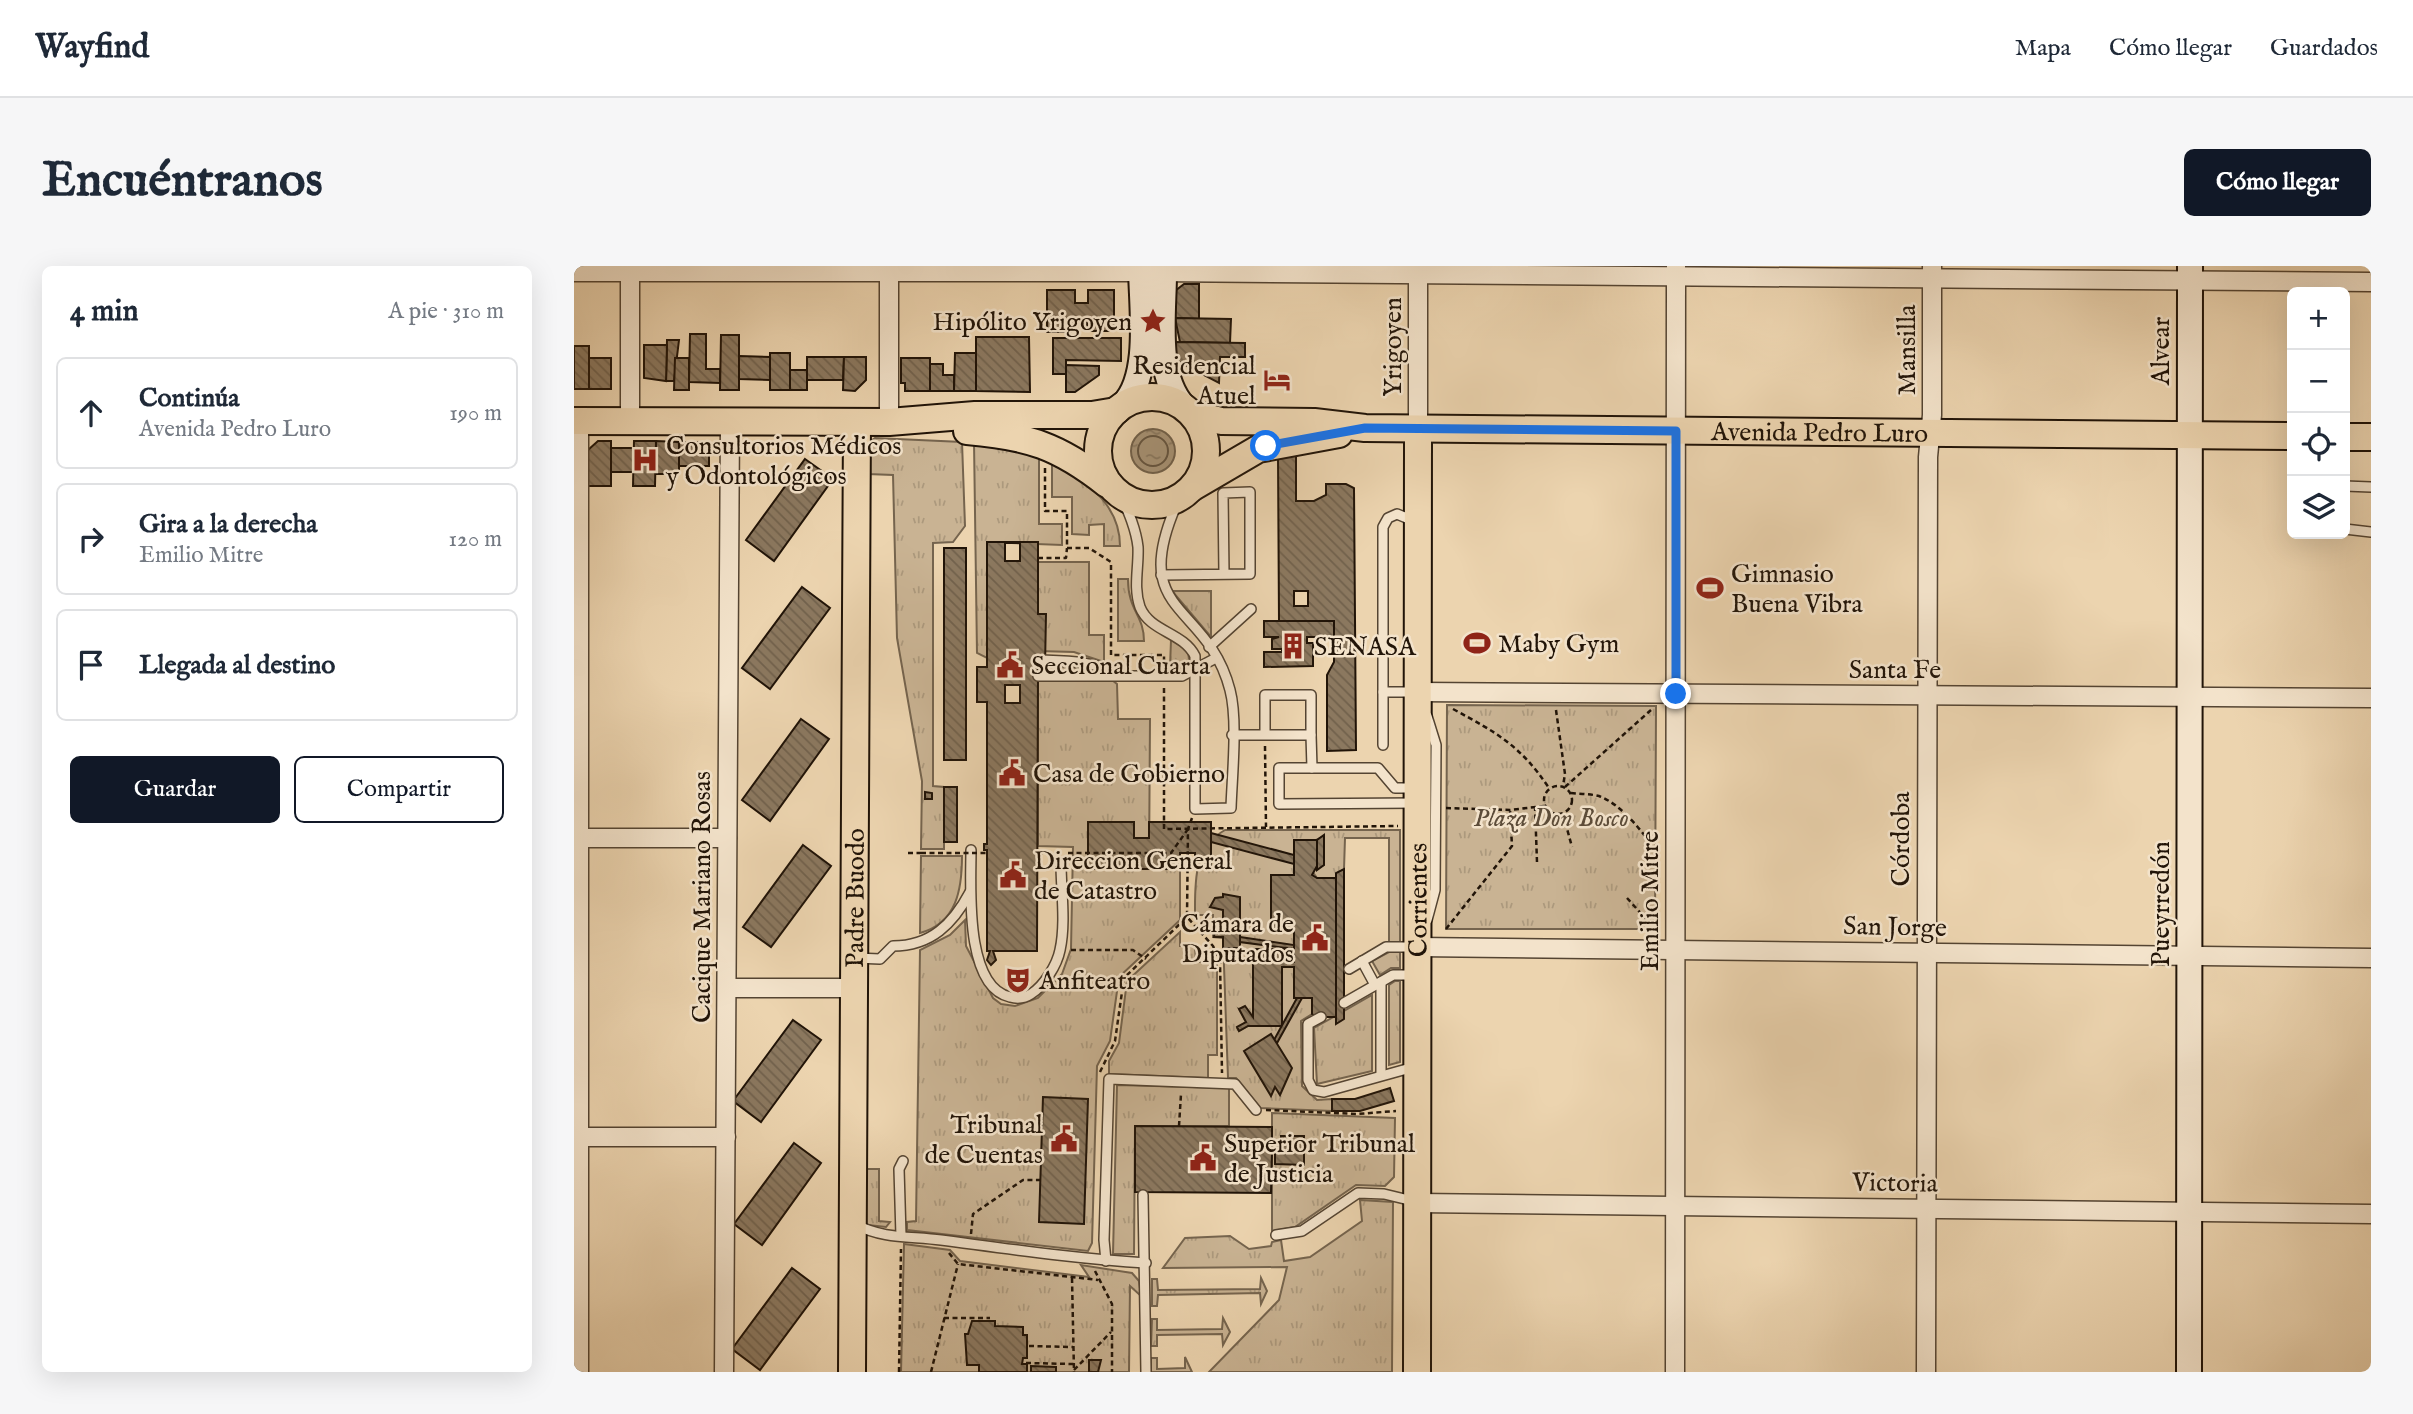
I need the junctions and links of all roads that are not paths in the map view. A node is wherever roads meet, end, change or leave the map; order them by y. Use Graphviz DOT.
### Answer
graph roads {
  1 [pos="630,269"];
  2 [pos="889,269"];
  3 [pos="1153,269"];
  4 [pos="1418,270"];
  5 [pos="1676,271"];
  6 [pos="574,272"];
  7 [pos="1932,272"];
  8 [pos="2190,273"];
  9 [pos="2371,282"];
  10 [pos="1119,408"];
  11 [pos="1187,410"];
  12 [pos="577,421"];
  13 [pos="630,421"];
  14 [pos="730,421"];
  15 [pos="857,422"];
  16 [pos="889,422"];
  17 [pos="1365,428"];
  18 [pos="1418,429"];
  19 [pos="1676,431"];
  20 [pos="1930,433"];
  21 [pos="2190,435"];
  22 [pos="2287,436"];
  23 [pos="2350,437"];
  24 [pos="2371,437"];
  25 [pos="2350,486"];
  26 [pos="2371,486"];
  27 [pos="1117,492"];
  28 [pos="1223,493"];
  29 [pos="1185,494"];
  30 [pos="1418,530"];
  31 [pos="2350,530"];
  32 [pos="2371,532"];
  33 [pos="1161,575"];
  34 [pos="1224,575"];
  35 [pos="577,595"];
  36 [pos="1251,609"];
  37 [pos="1209,647"];
  38 [pos="1216,658"];
  39 [pos="1038,660"];
  40 [pos="1198,668"];
  41 [pos="1038,676"];
  42 [pos="1120,676"];
  43 [pos="1383,692"];
  44 [pos="1418,692"];
  45 [pos="1676,694"];
  46 [pos="1927,696"];
  47 [pos="2190,697"];
  48 [pos="2371,698"];
  49 [pos="1232,735"];
  50 [pos="1265,735"];
  51 [pos="1311,735"];
  52 [pos="1383,745"];
  53 [pos="1312,768"];
  54 [pos="1418,806"];
  55 [pos="577,838"];
  56 [pos="727,838"];
  57 [pos="971,850"];
  58 [pos="1061,863"];
  59 [pos="971,891"];
  60 [pos="577,920"];
  61 [pos="1418,947"];
  62 [pos="1675,950"];
  63 [pos="1926,953"];
  64 [pos="2189,956"];
  65 [pos="854,958"];
  66 [pos="2371,958"];
  67 [pos="1362,961"];
  68 [pos="1349,969"];
  69 [pos="1418,975"];
  70 [pos="1378,984"];
  71 [pos="727,988"];
  72 [pos="854,988"];
  73 [pos="1344,1003"];
  74 [pos="1321,1017"];
  75 [pos="577,1059"];
  76 [pos="1418,1066"];
  77 [pos="1381,1075"];
  78 [pos="1256,1110"];
  79 [pos="577,1137"];
  80 [pos="726,1137"];
  81 [pos="903,1161"];
  82 [pos="1143,1195"];
  83 [pos="1418,1203"];
  84 [pos="1675,1206"];
  85 [pos="1926,1209"];
  86 [pos="2189,1212"];
  87 [pos="2371,1214"];
  88 [pos="852,1223"];
  89 [pos="1276,1236"];
  90 [pos="901,1240"];
  91 [pos="1106,1261"];
  92 [pos="1146,1263"];
  93 [pos="579,1372"];
  94 [pos="724,1372"];
  95 [pos="852,1372"];
  96 [pos="1146,1372"];
  97 [pos="1418,1372"];
  98 [pos="1675,1372"];
  99 [pos="1926,1372"];
  100 [pos="2189,1372"];
  1 -- 2 [label="street"];
  1 -- 6 [label="street"];
  1 -- 13 [label="street"];
  2 -- 3 [label="street"];
  2 -- 16 [label="street"];
  3 -- 4 [label="street"];
  3 -- 10 [label="street"];
  3 -- 11 [label="street"];
  4 -- 5 [label="street"];
  4 -- 18 [label="street, Yrigoyen"];
  5 -- 7 [label="street"];
  5 -- 19 [label="street, Emilio Mitre"];
  7 -- 8 [label="street"];
  7 -- 20 [label="street, Mansilla"];
  8 -- 9 [label="street"];
  8 -- 21 [label="street, Alvear"];
  10 -- 11 [label="main road"];
  10 -- 16 [label="main road"];
  10 -- 27 [label="main road"];
  11 -- 17 [label="main road, Avenida Pedro Luro"];
  11 -- 29 [label="main road"];
  12 -- 13 [label="main road"];
  12 -- 35 [label="street"];
  13 -- 14 [label="main road"];
  14 -- 15 [label="main road"];
  14 -- 56 [label="street, Cacique Mariano Rosas"];
  15 -- 16 [label="main road"];
  15 -- 65 [label="main road, Padre Buodo"];
  16 -- 27 [label="main road"];
  17 -- 18 [label="main road, Avenida Pedro Luro"];
  17 -- 29 [label="main road, Avenida Pedro Luro"];
  18 -- 19 [label="main road, Avenida Pedro Luro"];
  18 -- 30 [label="main road, Corrientes"];
  19 -- 20 [label="main road, Avenida Pedro Luro"];
  19 -- 45 [label="street, Emilio Mitre"];
  20 -- 21 [label="main road, Avenida Pedro Luro"];
  20 -- 46 [label="street, Córdoba"];
  21 -- 22 [label="main road, Avenida Pedro Luro"];
  21 -- 47 [label="street, Pueyrredón"];
  23 -- 24 [label="main road"];
  25 -- 26 [label="lane"];
  27 -- 29 [label="main road"];
  27 -- 40 [label="lane"];
  28 -- 29 [label="lane"];
  28 -- 34 [label="lane"];
  28 -- 34 [label="lane"];
  29 -- 33 [label="lane"];
  30 -- 43 [label="lane"];
  30 -- 44 [label="main road, Corrientes"];
  31 -- 32 [label="lane"];
  33 -- 34 [label="lane"];
  33 -- 37 [label="lane"];
  35 -- 55 [label="street"];
  36 -- 37 [label="lane"];
  37 -- 38 [label="lane"];
  38 -- 40 [label="lane"];
  38 -- 49 [label="lane"];
  39 -- 42 [label="lane"];
  40 -- 42 [label="lane"];
  40 -- 49 [label="lane"];
  41 -- 42 [label="lane"];
  43 -- 44 [label="lane"];
  43 -- 52 [label="lane"];
  44 -- 45 [label="street, Santa Fe"];
  44 -- 54 [label="main road, Corrientes"];
  44 -- 61 [label="lane"];
  45 -- 46 [label="street, Santa Fe"];
  45 -- 62 [label="street, Emilio Mitre"];
  46 -- 47 [label="street, Santa Fe"];
  46 -- 63 [label="street, Córdoba"];
  47 -- 48 [label="street, Santa Fe"];
  47 -- 64 [label="street, Pueyrredón"];
  49 -- 50 [label="lane"];
  50 -- 51 [label="lane"];
  50 -- 51 [label="lane"];
  51 -- 53 [label="lane"];
  53 -- 54 [label="lane"];
  53 -- 54 [label="lane"];
  54 -- 61 [label="main road, Corrientes"];
  55 -- 56 [label="street"];
  55 -- 60 [label="street"];
  56 -- 71 [label="street, Cacique Mariano Rosas"];
  57 -- 59 [label="lane"];
  58 -- 59 [label="lane"];
  59 -- 65 [label="lane"];
  60 -- 75 [label="street"];
  61 -- 62 [label="street, San Jorge"];
  61 -- 67 [label="lane"];
  61 -- 69 [label="main road, Corrientes"];
  62 -- 63 [label="street, San Jorge"];
  62 -- 84 [label="street, Emilio Mitre"];
  63 -- 64 [label="street, San Jorge"];
  63 -- 85 [label="street, Córdoba"];
  64 -- 66 [label="street, San Jorge"];
  64 -- 86 [label="street, Pueyrredón"];
  65 -- 72 [label="main road, Padre Buodo"];
  67 -- 68 [label="lane"];
  67 -- 70 [label="lane"];
  69 -- 70 [label="lane"];
  69 -- 76 [label="main road, Corrientes"];
  70 -- 73 [label="lane"];
  70 -- 77 [label="lane"];
  71 -- 72 [label="street"];
  71 -- 80 [label="street, Cacique Mariano Rosas"];
  72 -- 88 [label="main road, Padre Buodo"];
  74 -- 77 [label="lane"];
  75 -- 79 [label="street"];
  76 -- 77 [label="lane"];
  76 -- 83 [label="main road, Corrientes"];
  78 -- 91 [label="lane"];
  79 -- 80 [label="street"];
  79 -- 93 [label="street"];
  80 -- 94 [label="street, Cacique Mariano Rosas"];
  81 -- 90 [label="lane"];
  82 -- 92 [label="lane"];
  83 -- 84 [label="street, Victoria"];
  83 -- 89 [label="lane"];
  83 -- 97 [label="main road, Corrientes"];
  84 -- 85 [label="street, Victoria"];
  84 -- 98 [label="street, Emilio Mitre"];
  85 -- 86 [label="street, Victoria"];
  85 -- 99 [label="street, Córdoba"];
  86 -- 87 [label="street, Victoria"];
  86 -- 100 [label="street, Pueyrredón"];
  88 -- 90 [label="lane"];
  88 -- 95 [label="main road, Padre Buodo"];
  90 -- 91 [label="lane"];
  91 -- 92 [label="lane"];
  92 -- 96 [label="lane"];
}
